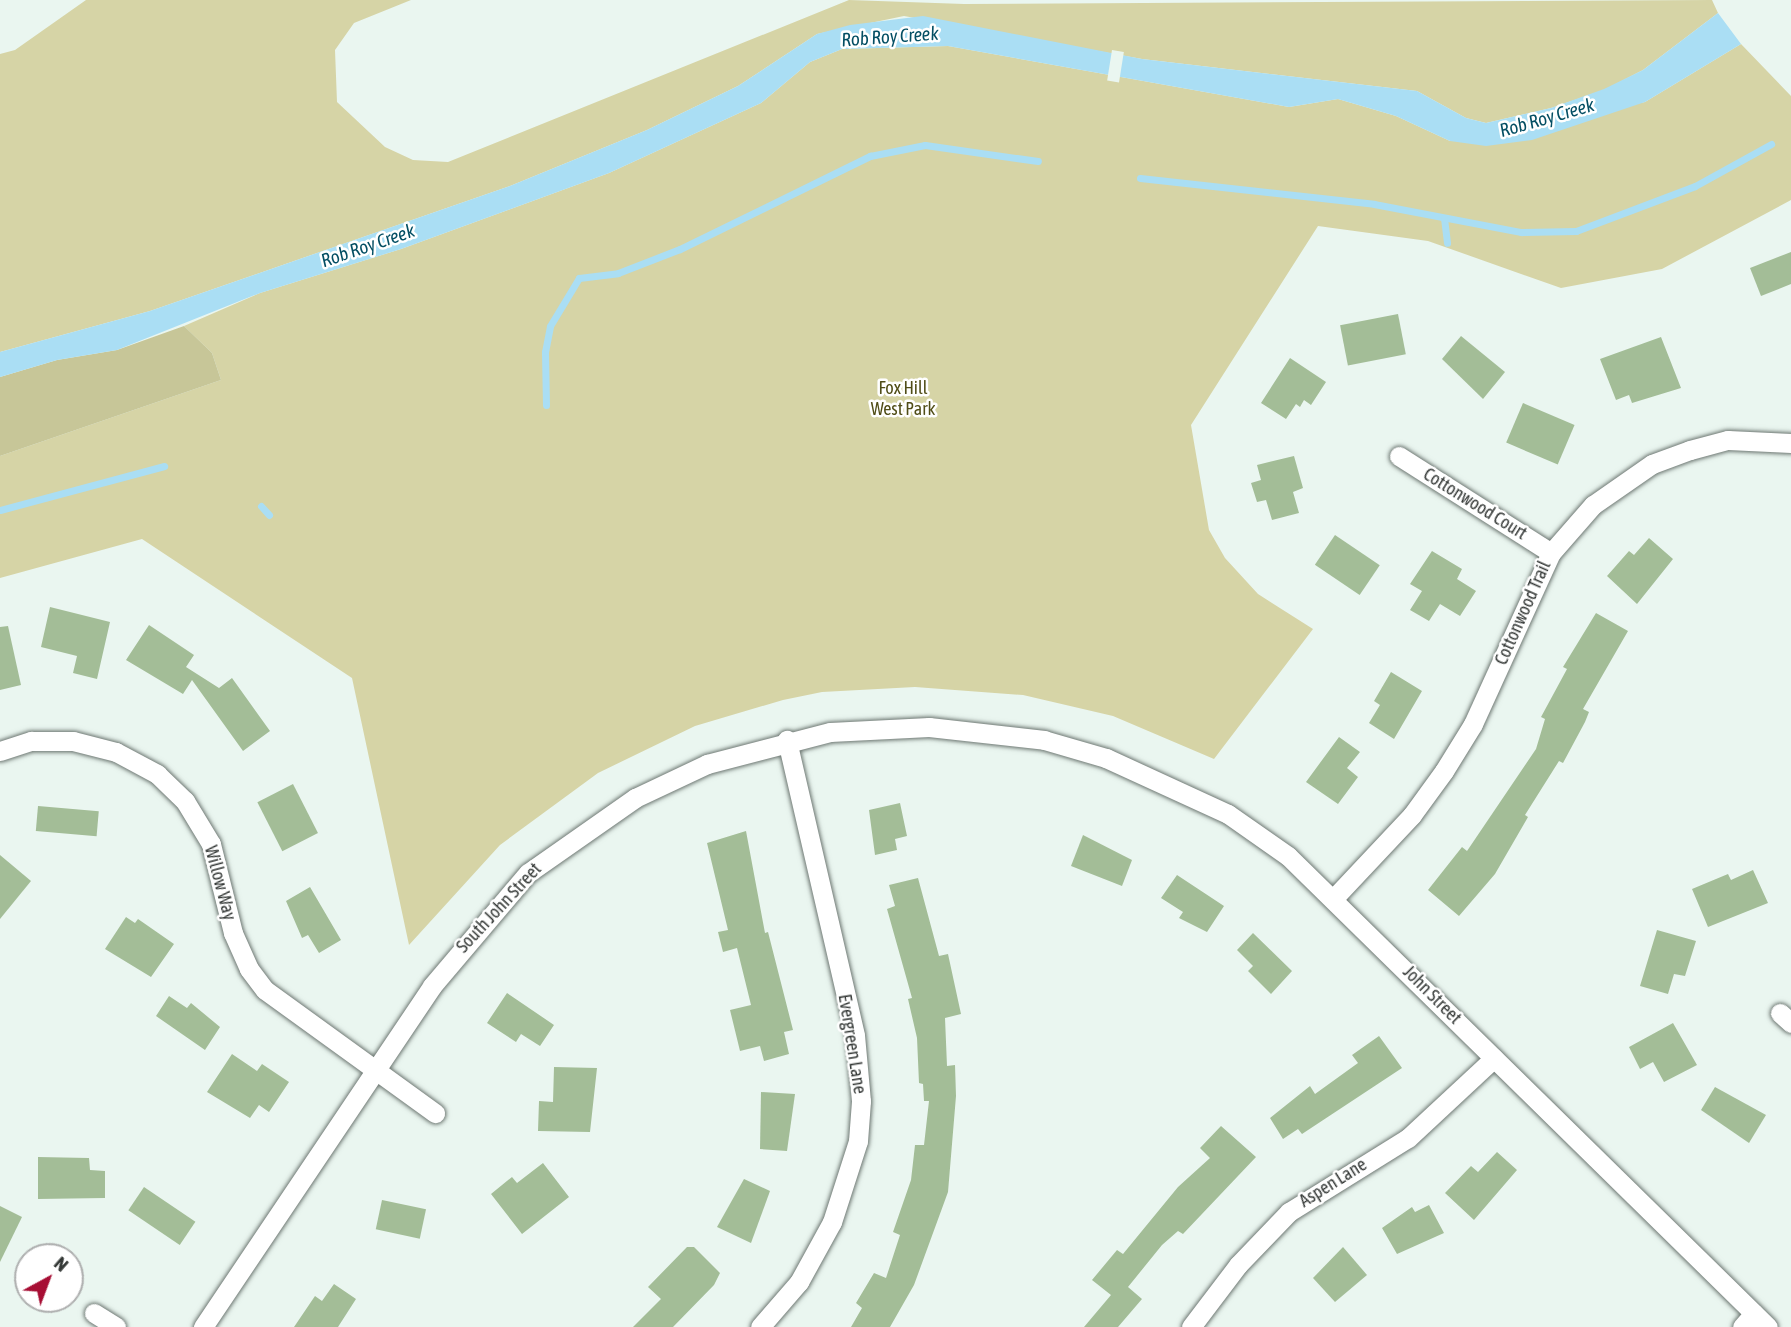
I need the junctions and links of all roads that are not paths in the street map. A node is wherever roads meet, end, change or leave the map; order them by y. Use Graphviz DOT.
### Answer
graph roads {
  1 [pos="1791,443"];
  2 [pos="1399,456"];
  3 [pos="1551,553"];
  4 [pos="787,740"];
  5 [pos="1044,740"];
  6 [pos="0,751"];
  7 [pos="1334,898"];
  8 [pos="1494,1058"];
  9 [pos="376,1067"];
  10 [pos="435,1113"];
  11 [pos="94,1313"];
  12 [pos="1755,1322"];
  13 [pos="116,1327"];
  14 [pos="203,1327"];
  15 [pos="760,1327"];
  16 [pos="1191,1327"];
  1 -- 3 [label="street, Cottonwood Trail"];
  2 -- 3 [label="street, Cottonwood Court"];
  3 -- 7 [label="street, Cottonwood Trail"];
  4 -- 5 [label="street, South John Street"];
  4 -- 9 [label="street, South John Street"];
  4 -- 15 [label="street, Evergreen Lane"];
  5 -- 7 [label="street, John Street"];
  6 -- 9 [label="street, Willow Way"];
  7 -- 8 [label="street, John Street"];
  8 -- 12 [label="street, John Street"];
  8 -- 16 [label="street, Aspen Lane"];
  9 -- 10 [label="street"];
  9 -- 14 [label="street, South John Street"];
  11 -- 13 [label="street"];
}
